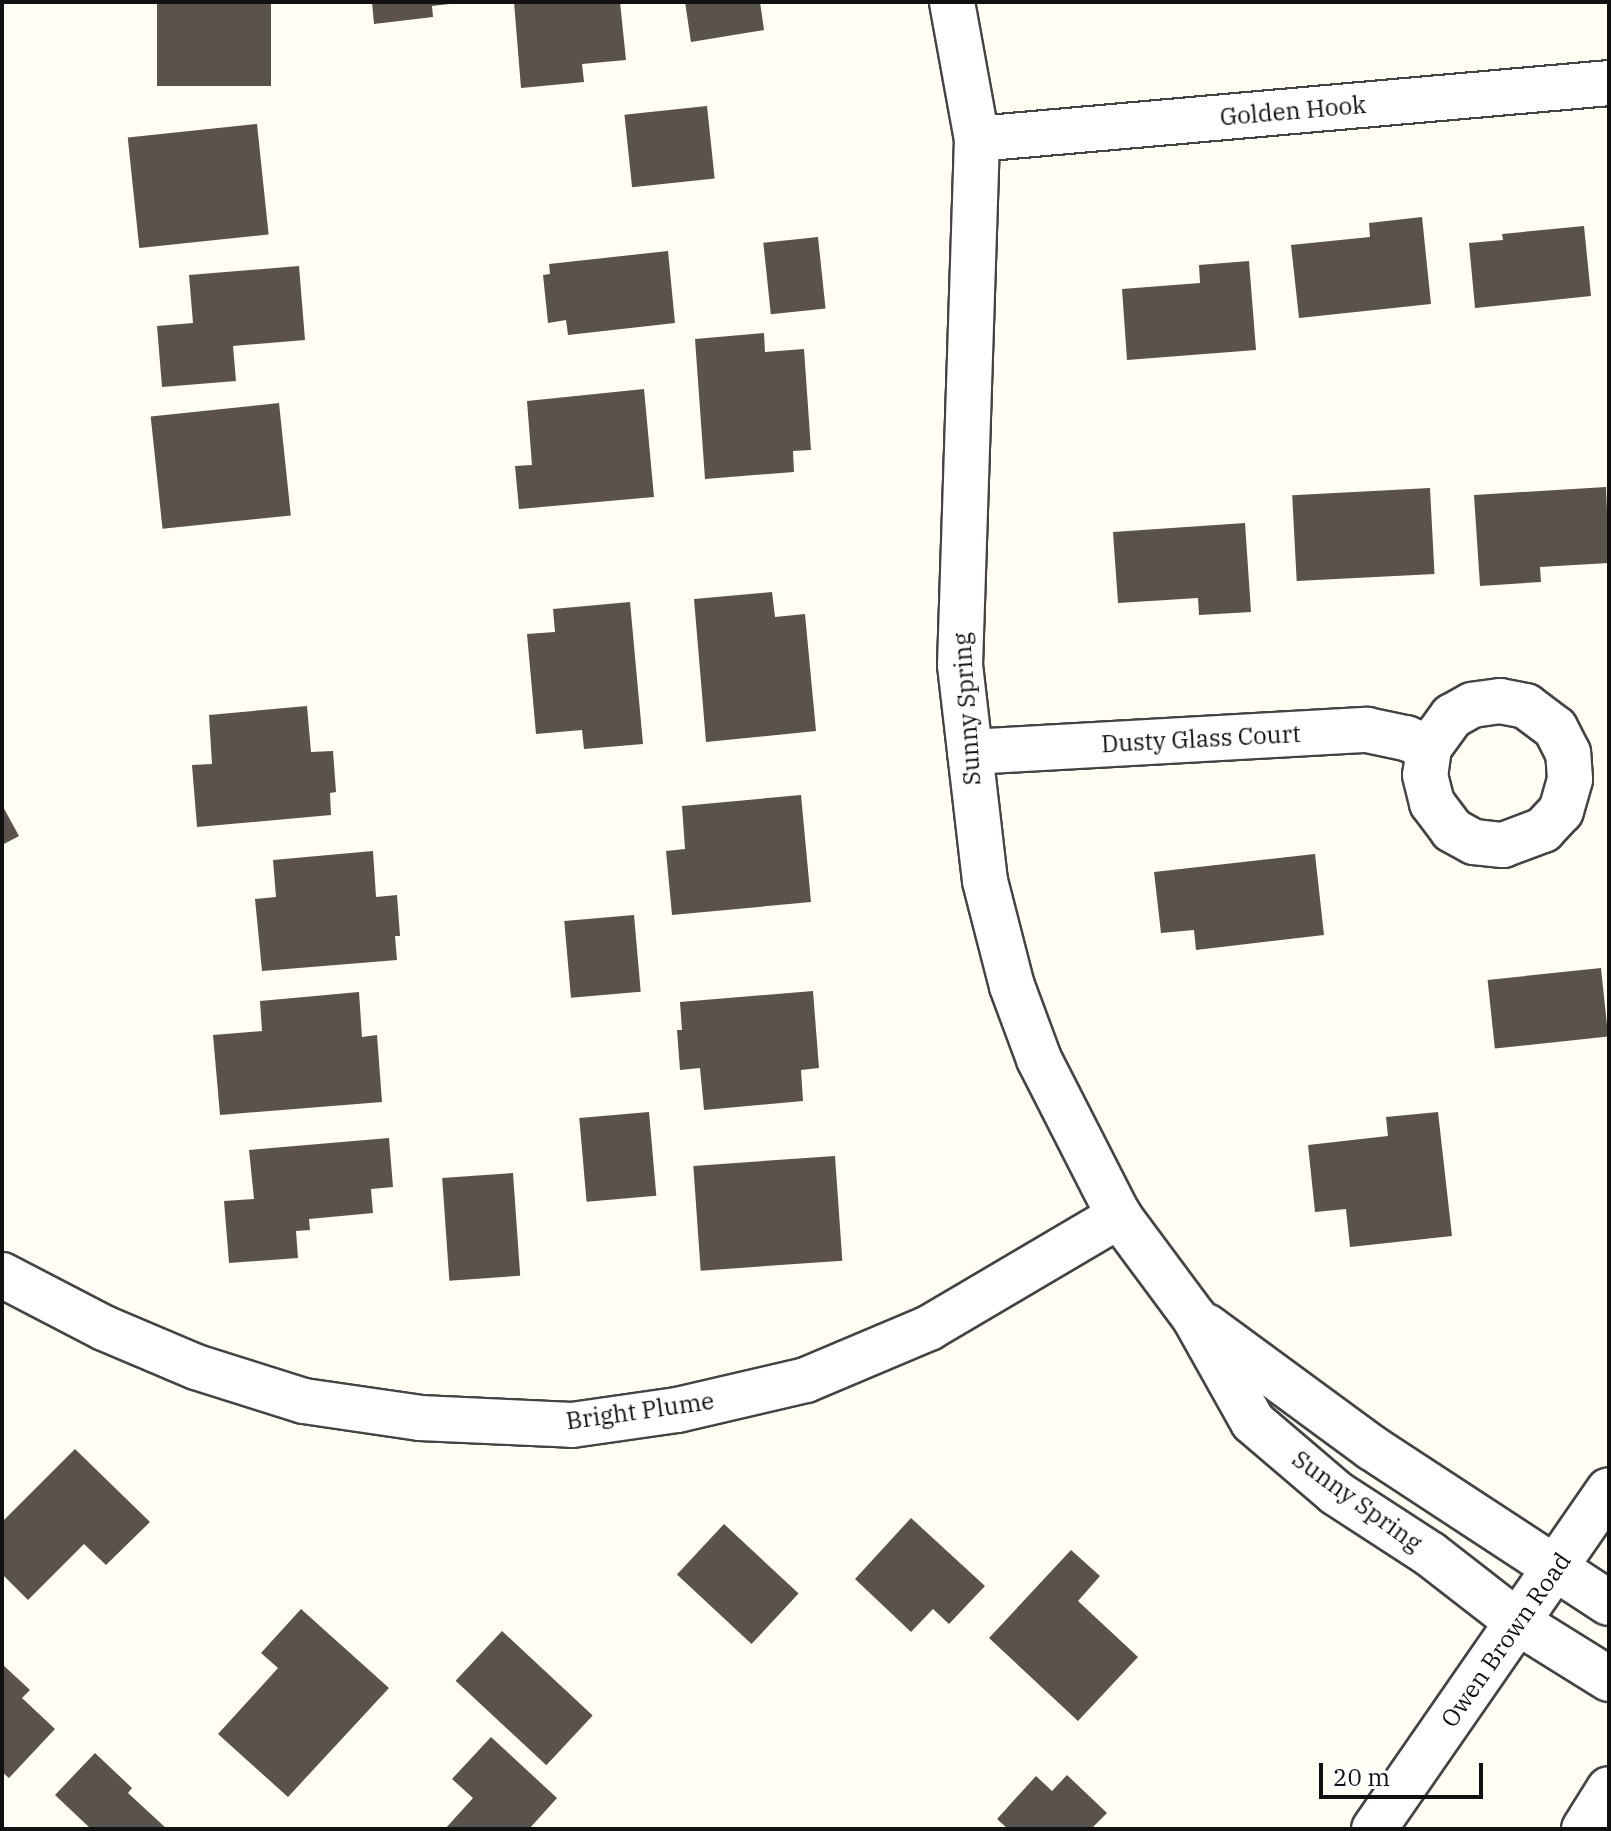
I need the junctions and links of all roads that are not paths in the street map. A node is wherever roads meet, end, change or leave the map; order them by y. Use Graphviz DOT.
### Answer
graph roads {
  1 [pos="952,2"];
  2 [pos="1609,83"];
  3 [pos="977,139"];
  4 [pos="1429,748"];
  5 [pos="970,752"];
  6 [pos="1119,1216"];
  7 [pos="2,1275"];
  8 [pos="1194,1317"];
  9 [pos="1609,1490"];
  10 [pos="1558,1566"];
  11 [pos="1609,1603"];
  12 [pos="1519,1623"];
  13 [pos="1609,1679"];
  14 [pos="1609,1789"];
  15 [pos="1374,1829"];
  16 [pos="1584,1829"];
  1 -- 3 [label="street, Sunny Spring"];
  2 -- 3 [label="street, Golden Hook"];
  3 -- 5 [label="street, Sunny Spring"];
  4 -- 5 [label="street, Dusty Glass Court"];
  5 -- 6 [label="street, Sunny Spring"];
  6 -- 7 [label="street, Bright Plume"];
  6 -- 8 [label="street, Sunny Spring"];
  8 -- 10 [label="street, Sunny Spring"];
  8 -- 12 [label="street, Sunny Spring"];
  9 -- 10 [label="street, Owen Brown Road"];
  10 -- 11 [label="street, Sunny Spring"];
  10 -- 12 [label="street, Owen Brown Road"];
  12 -- 13 [label="street, Sunny Spring"];
  12 -- 15 [label="street, Owen Brown Road"];
  14 -- 16 [label="street"];
}
